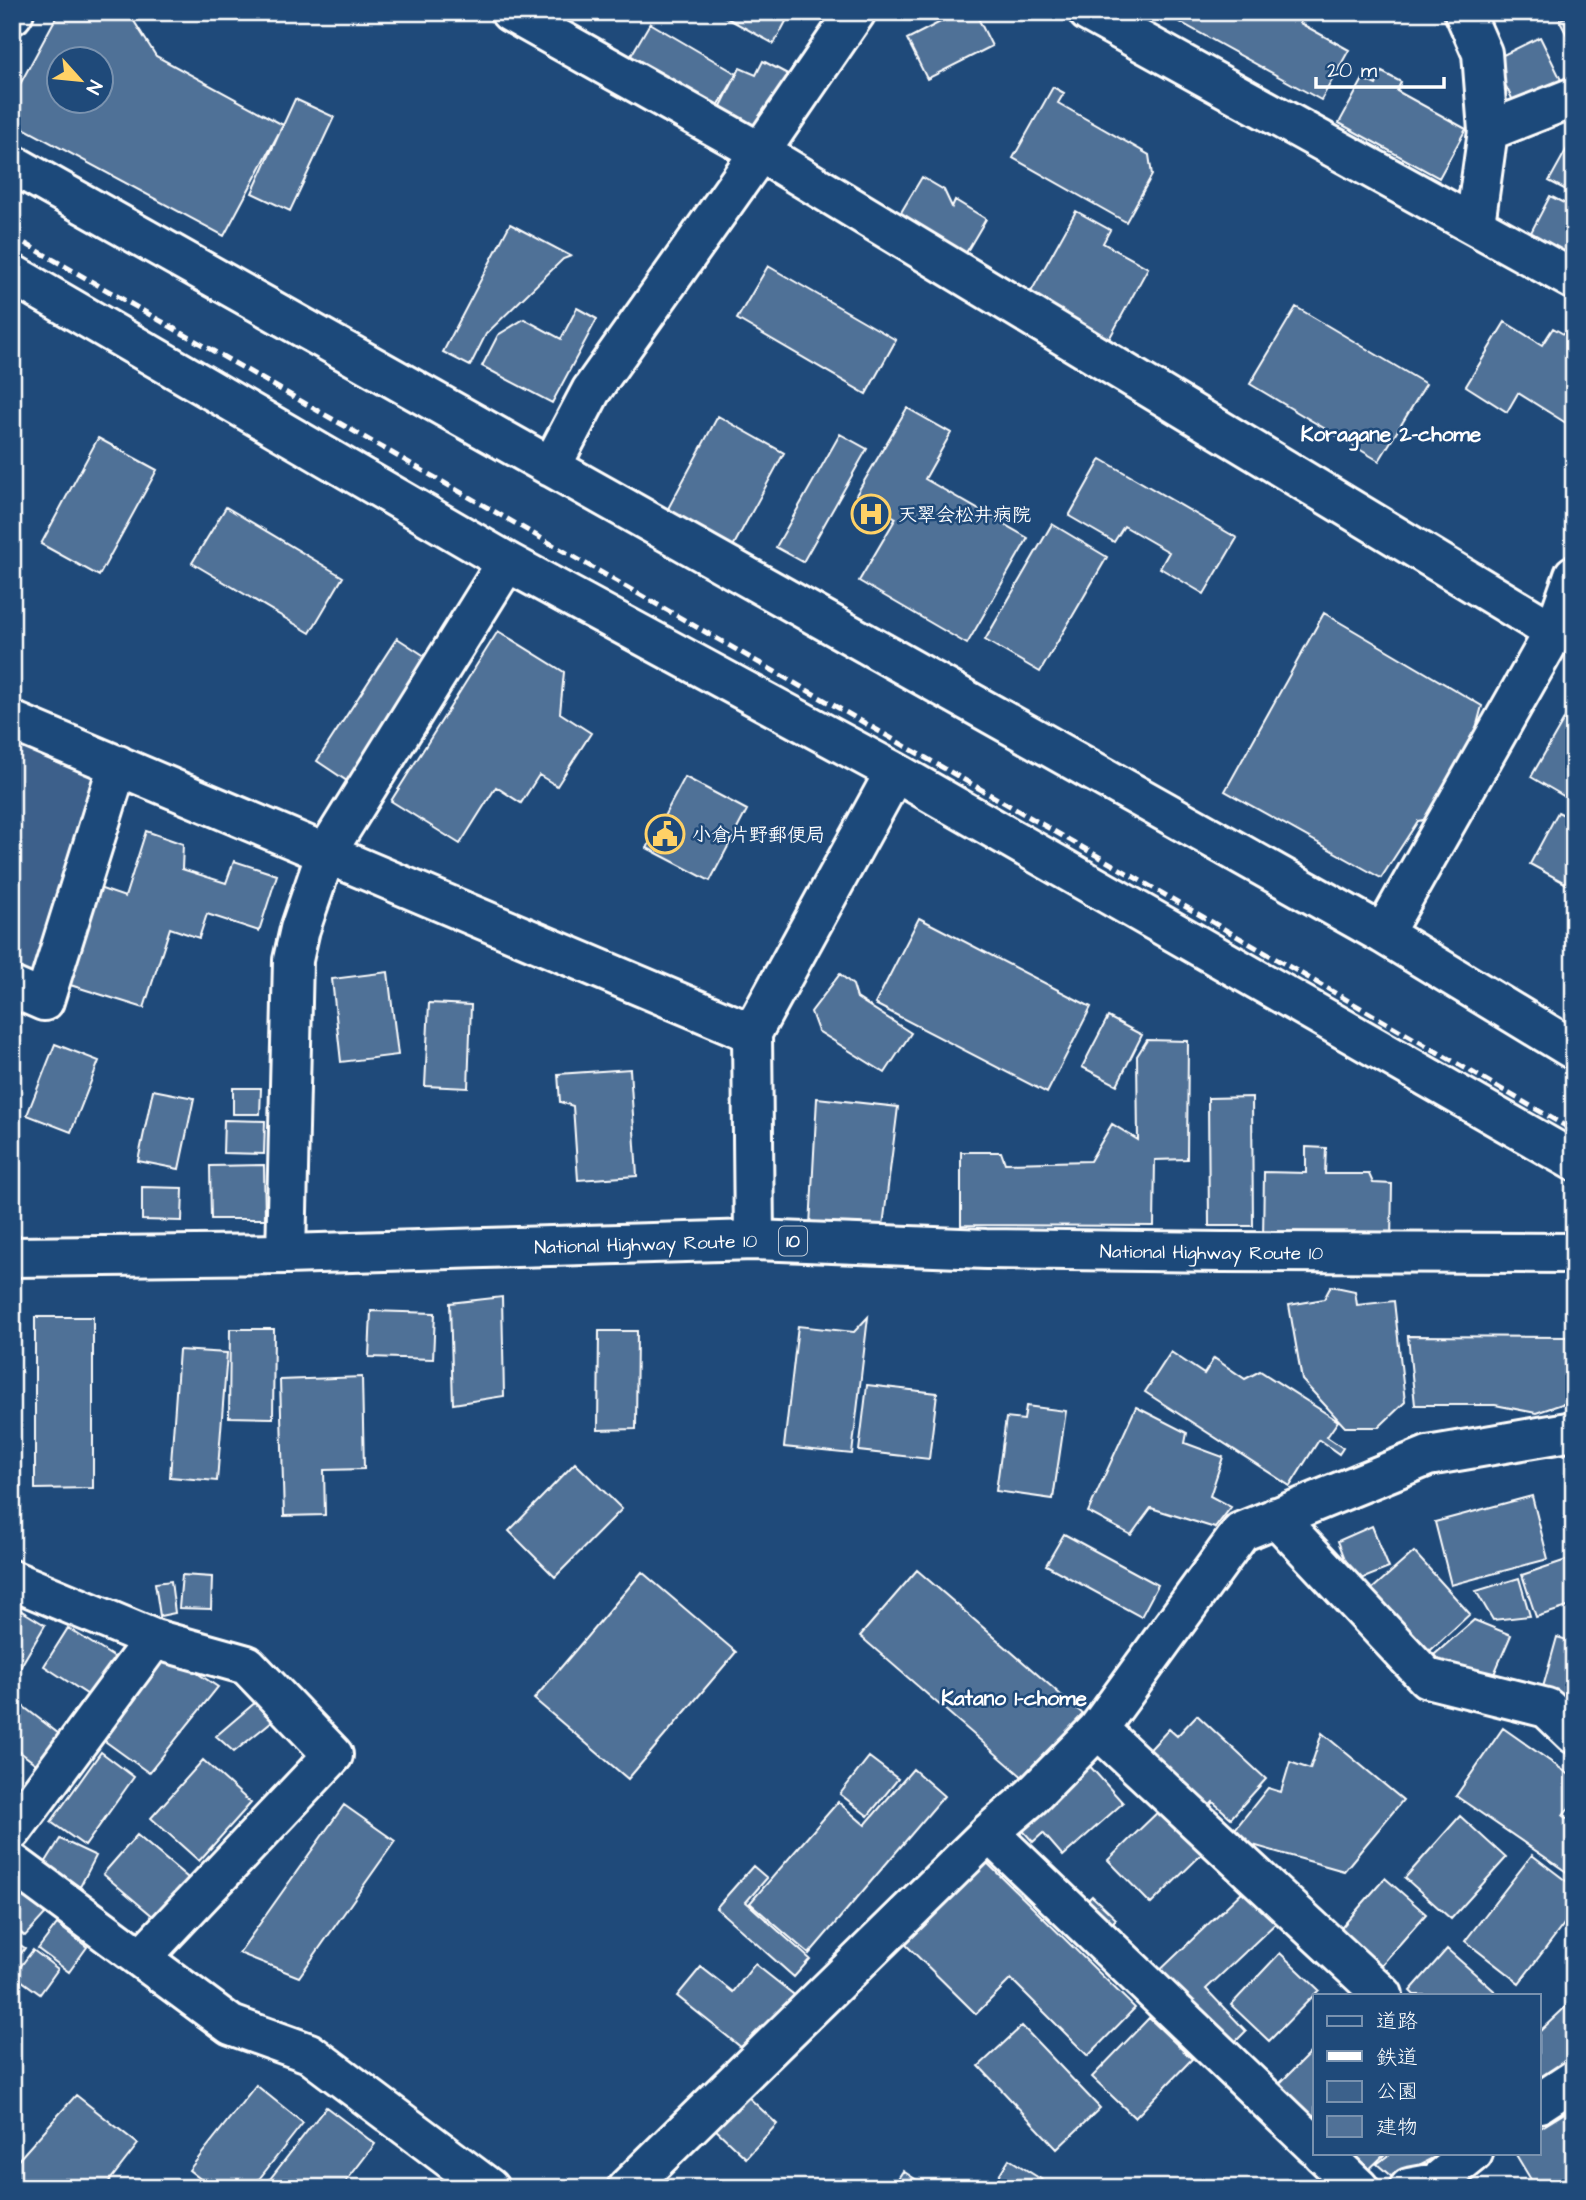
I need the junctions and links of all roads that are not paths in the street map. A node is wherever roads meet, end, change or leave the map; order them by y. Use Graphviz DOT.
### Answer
graph roads {
  1 [pos="510,12"];
  2 [pos="856,12"];
  3 [pos="1088,12"];
  4 [pos="1464,12"];
  5 [pos="1574,97"];
  6 [pos="1488,131"];
  7 [pos="760,152"];
  8 [pos="12,164"];
  9 [pos="1475,224"];
  10 [pos="12,274"];
  11 [pos="1574,280"];
  12 [pos="551,467"];
  13 [pos="507,562"];
  14 [pos="1574,575"];
  15 [pos="1553,632"];
  16 [pos="12,721"];
  17 [pos="118,765"];
  18 [pos="895,772"];
  19 [pos="326,853"];
  20 [pos="1383,934"];
  21 [pos="12,987"];
  22 [pos="752,1034"];
  23 [pos="1574,1050"];
  24 [pos="1574,1161"];
  25 [pos="754,1240"];
  26 [pos="1574,1253"];
  27 [pos="286,1254"];
  28 [pos="12,1257"];
  29 [pos="1574,1431"];
  30 [pos="1276,1517"];
  31 [pos="12,1580"];
  32 [pos="154,1639"];
  33 [pos="1098,1729"];
  34 [pos="1574,1734"];
  35 [pos="12,1831"];
  36 [pos="989,1833"];
  37 [pos="12,1863"];
  38 [pos="141,1958"];
  39 [pos="1382,1994"];
  40 [pos="1574,2080"];
  41 [pos="1540,2102"];
  42 [pos="1313,2144"];
  43 [pos="1323,2154"];
  44 [pos="1472,2154"];
  45 [pos="489,2188"];
  46 [pos="627,2188"];
  47 [pos="1359,2188"];
  48 [pos="1409,2188"];
  1 -- 7 [label="main road"];
  2 -- 7 [label="main road"];
  3 -- 9 [label="main road"];
  4 -- 6 [label="main road"];
  5 -- 6 [label="main road"];
  6 -- 9 [label="main road"];
  7 -- 12 [label="main road"];
  7 -- 15 [label="main road"];
  8 -- 12 [label="main road"];
  9 -- 11 [label="main road"];
  10 -- 13 [label="main road"];
  12 -- 20 [label="main road"];
  13 -- 18 [label="main road"];
  13 -- 19 [label="main road"];
  14 -- 15 [label="main road"];
  15 -- 20 [label="main road"];
  16 -- 17 [label="main road"];
  17 -- 19 [label="main road"];
  17 -- 21 [label="main road"];
  18 -- 22 [label="main road"];
  18 -- 24 [label="main road"];
  19 -- 22 [label="main road"];
  19 -- 27 [label="main road"];
  20 -- 23 [label="main road"];
  22 -- 25 [label="main road"];
  25 -- 26 [label="main road, National Highway Route 10 / 10"];
  25 -- 27 [label="main road, National Highway Route 10 / 10"];
  27 -- 28 [label="main road, National Highway Route 10 / 10"];
  29 -- 30 [label="main road"];
  30 -- 33 [label="main road"];
  30 -- 34 [label="main road"];
  31 -- 32 [label="main road"];
  32 -- 35 [label="main road"];
  32 -- 38 [label="main road"];
  33 -- 36 [label="main road"];
  33 -- 39 [label="main road"];
  36 -- 42 [label="main road"];
  36 -- 46 [label="main road"];
  37 -- 38 [label="main road"];
  38 -- 45 [label="main road"];
  40 -- 41 [label="main road"];
  43 -- 47 [label="main road"];
  44 -- 48 [label="main road"];
}
